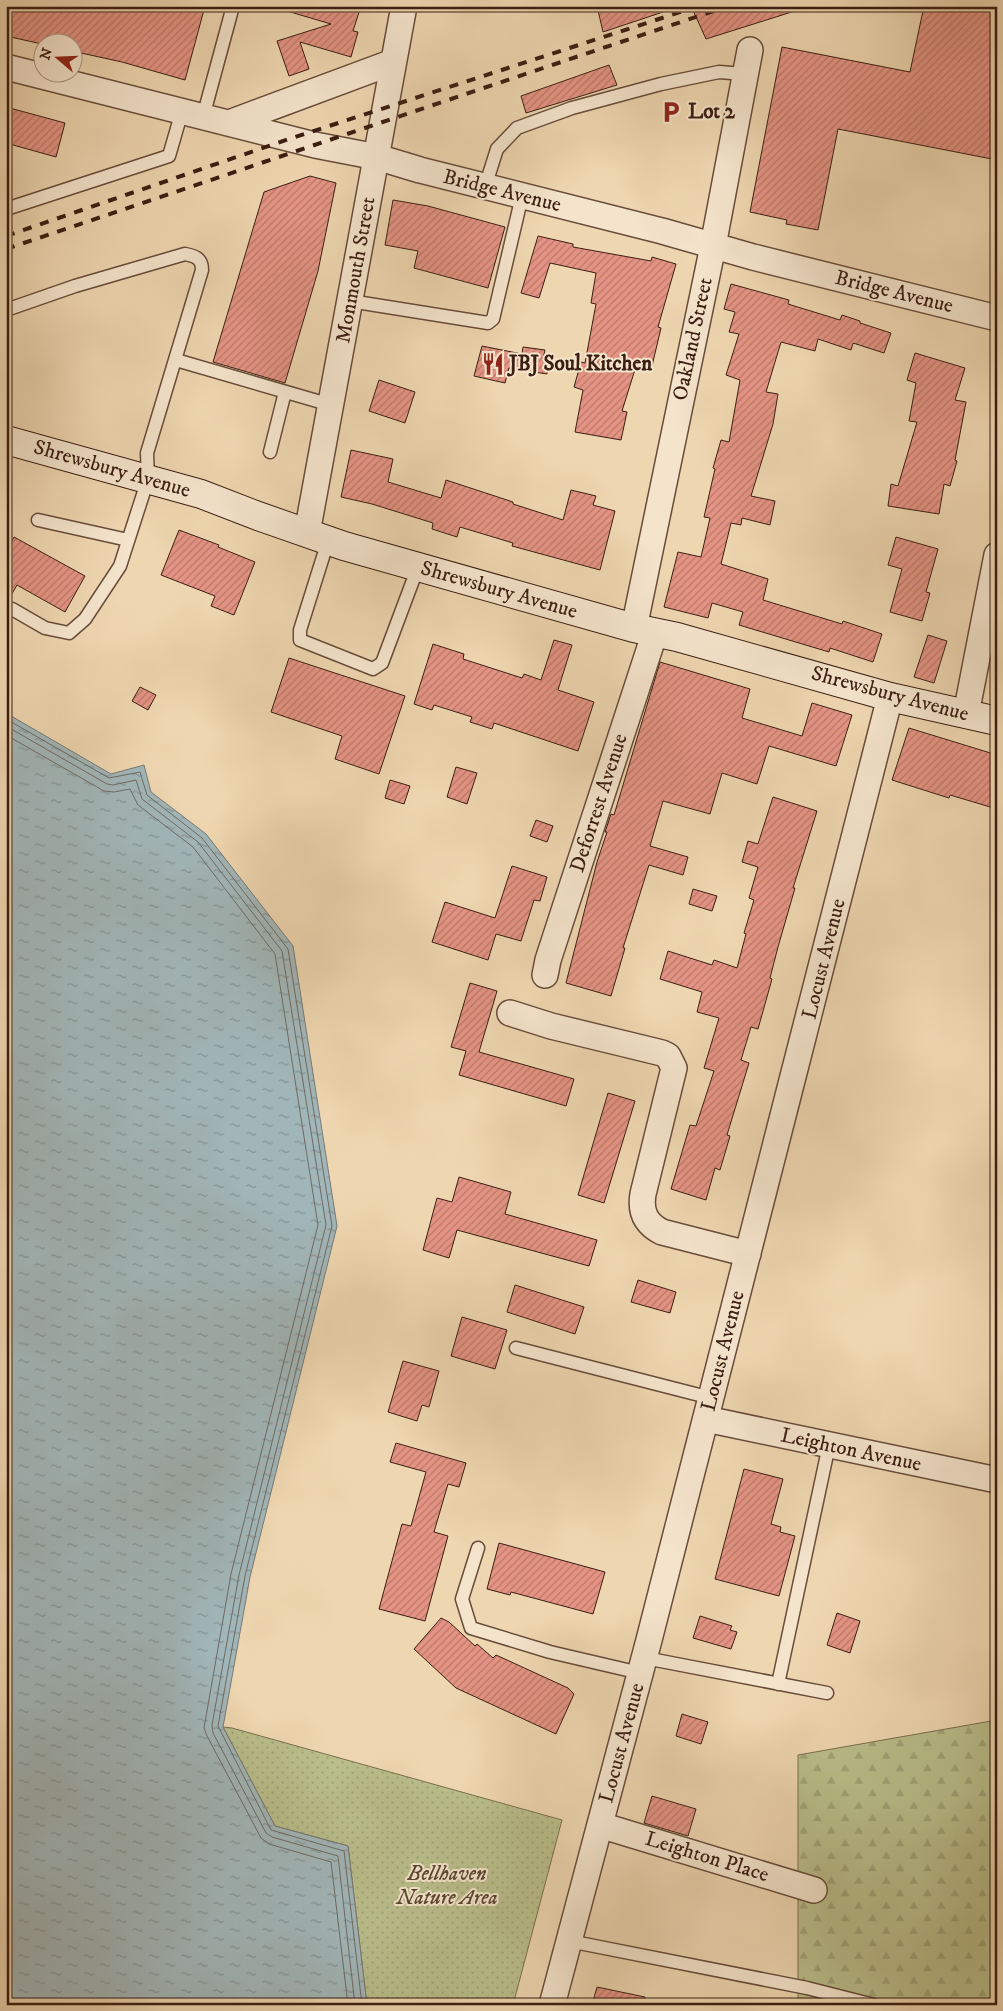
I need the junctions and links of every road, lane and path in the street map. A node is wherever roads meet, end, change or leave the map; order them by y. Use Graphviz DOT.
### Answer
graph roads {
  1 [pos="233,6"];
  2 [pos="404,6"];
  3 [pos="393,62"];
  4 [pos="748,62"];
  5 [pos="6,67"];
  6 [pos="193,114"];
  7 [pos="229,123"];
  8 [pos="377,157"];
  9 [pos="485,187"];
  10 [pos="522,196"];
  11 [pos="6,209"];
  12 [pos="713,246"];
  13 [pos="350,301"];
  14 [pos="6,310"];
  15 [pos="997,318"];
  16 [pos="176,360"];
  17 [pos="285,392"];
  18 [pos="331,405"];
  19 [pos="6,440"];
  20 [pos="270,452"];
  21 [pos="148,479"];
  22 [pos="38,520"];
  23 [pos="318,537"];
  24 [pos="128,540"];
  25 [pos="997,555"];
  26 [pos="418,567"];
  27 [pos="12,609"];
  28 [pos="644,630"];
  29 [pos="890,697"];
  30 [pos="966,714"];
  31 [pos="997,721"];
  32 [pos="544,975"];
  33 [pos="510,1013"];
  34 [pos="748,1254"];
  35 [pos="516,1348"];
  36 [pos="709,1409"];
  37 [pos="829,1446"];
  38 [pos="997,1480"];
  39 [pos="478,1548"];
  40 [pos="643,1666"];
  41 [pos="778,1684"];
  42 [pos="827,1693"];
  43 [pos="600,1825"];
  44 [pos="814,1890"];
  45 [pos="569,1941"];
  46 [pos="552,2005"];
  47 [pos="874,2005"];
  1 -- 6 [label="lane"];
  2 -- 3 [label="street, Monmouth Street"];
  3 -- 7 [label="street"];
  3 -- 8 [label="street, Monmouth Street"];
  4 -- 9 [label="lane"];
  4 -- 12 [label="street, Oakland Street"];
  5 -- 6 [label="street, Bridge Avenue"];
  6 -- 7 [label="street, Bridge Avenue"];
  6 -- 11 [label="lane"];
  7 -- 8 [label="street, Bridge Avenue"];
  8 -- 9 [label="street, Bridge Avenue"];
  8 -- 13 [label="street, Monmouth Street"];
  9 -- 10 [label="street, Bridge Avenue"];
  10 -- 12 [label="street, Bridge Avenue"];
  10 -- 13 [label="lane"];
  12 -- 15 [label="street, Bridge Avenue"];
  12 -- 28 [label="street, Oakland Street"];
  13 -- 18 [label="street, Monmouth Street"];
  14 -- 16 [label="lane"];
  16 -- 17 [label="lane"];
  16 -- 21 [label="lane"];
  17 -- 18 [label="lane"];
  17 -- 20 [label="lane"];
  18 -- 23 [label="street, Monmouth Street"];
  19 -- 21 [label="main road, Shrewsbury Avenue"];
  21 -- 23 [label="main road, Shrewsbury Avenue"];
  21 -- 24 [label="lane"];
  22 -- 24 [label="lane"];
  23 -- 26 [label="main road, Shrewsbury Avenue"];
  23 -- 26 [label="lane"];
  24 -- 27 [label="lane"];
  25 -- 30 [label="street"];
  26 -- 28 [label="main road, Shrewsbury Avenue"];
  28 -- 29 [label="main road, Shrewsbury Avenue"];
  28 -- 32 [label="street, Deforrest Avenue"];
  29 -- 30 [label="main road, Shrewsbury Avenue"];
  29 -- 34 [label="street, Locust Avenue"];
  30 -- 31 [label="main road, Shrewsbury Avenue"];
  33 -- 34 [label="street"];
  34 -- 36 [label="street, Locust Avenue"];
  35 -- 36 [label="lane"];
  36 -- 37 [label="street, Leighton Avenue"];
  36 -- 40 [label="street, Locust Avenue"];
  37 -- 38 [label="street, Leighton Avenue"];
  37 -- 41 [label="lane"];
  39 -- 40 [label="lane"];
  40 -- 41 [label="lane"];
  40 -- 43 [label="street, Locust Avenue"];
  41 -- 42 [label="lane"];
  43 -- 44 [label="street, Leighton Place"];
  43 -- 45 [label="street, Locust Avenue"];
  45 -- 46 [label="street, Locust Avenue"];
  45 -- 47 [label="lane"];
}
